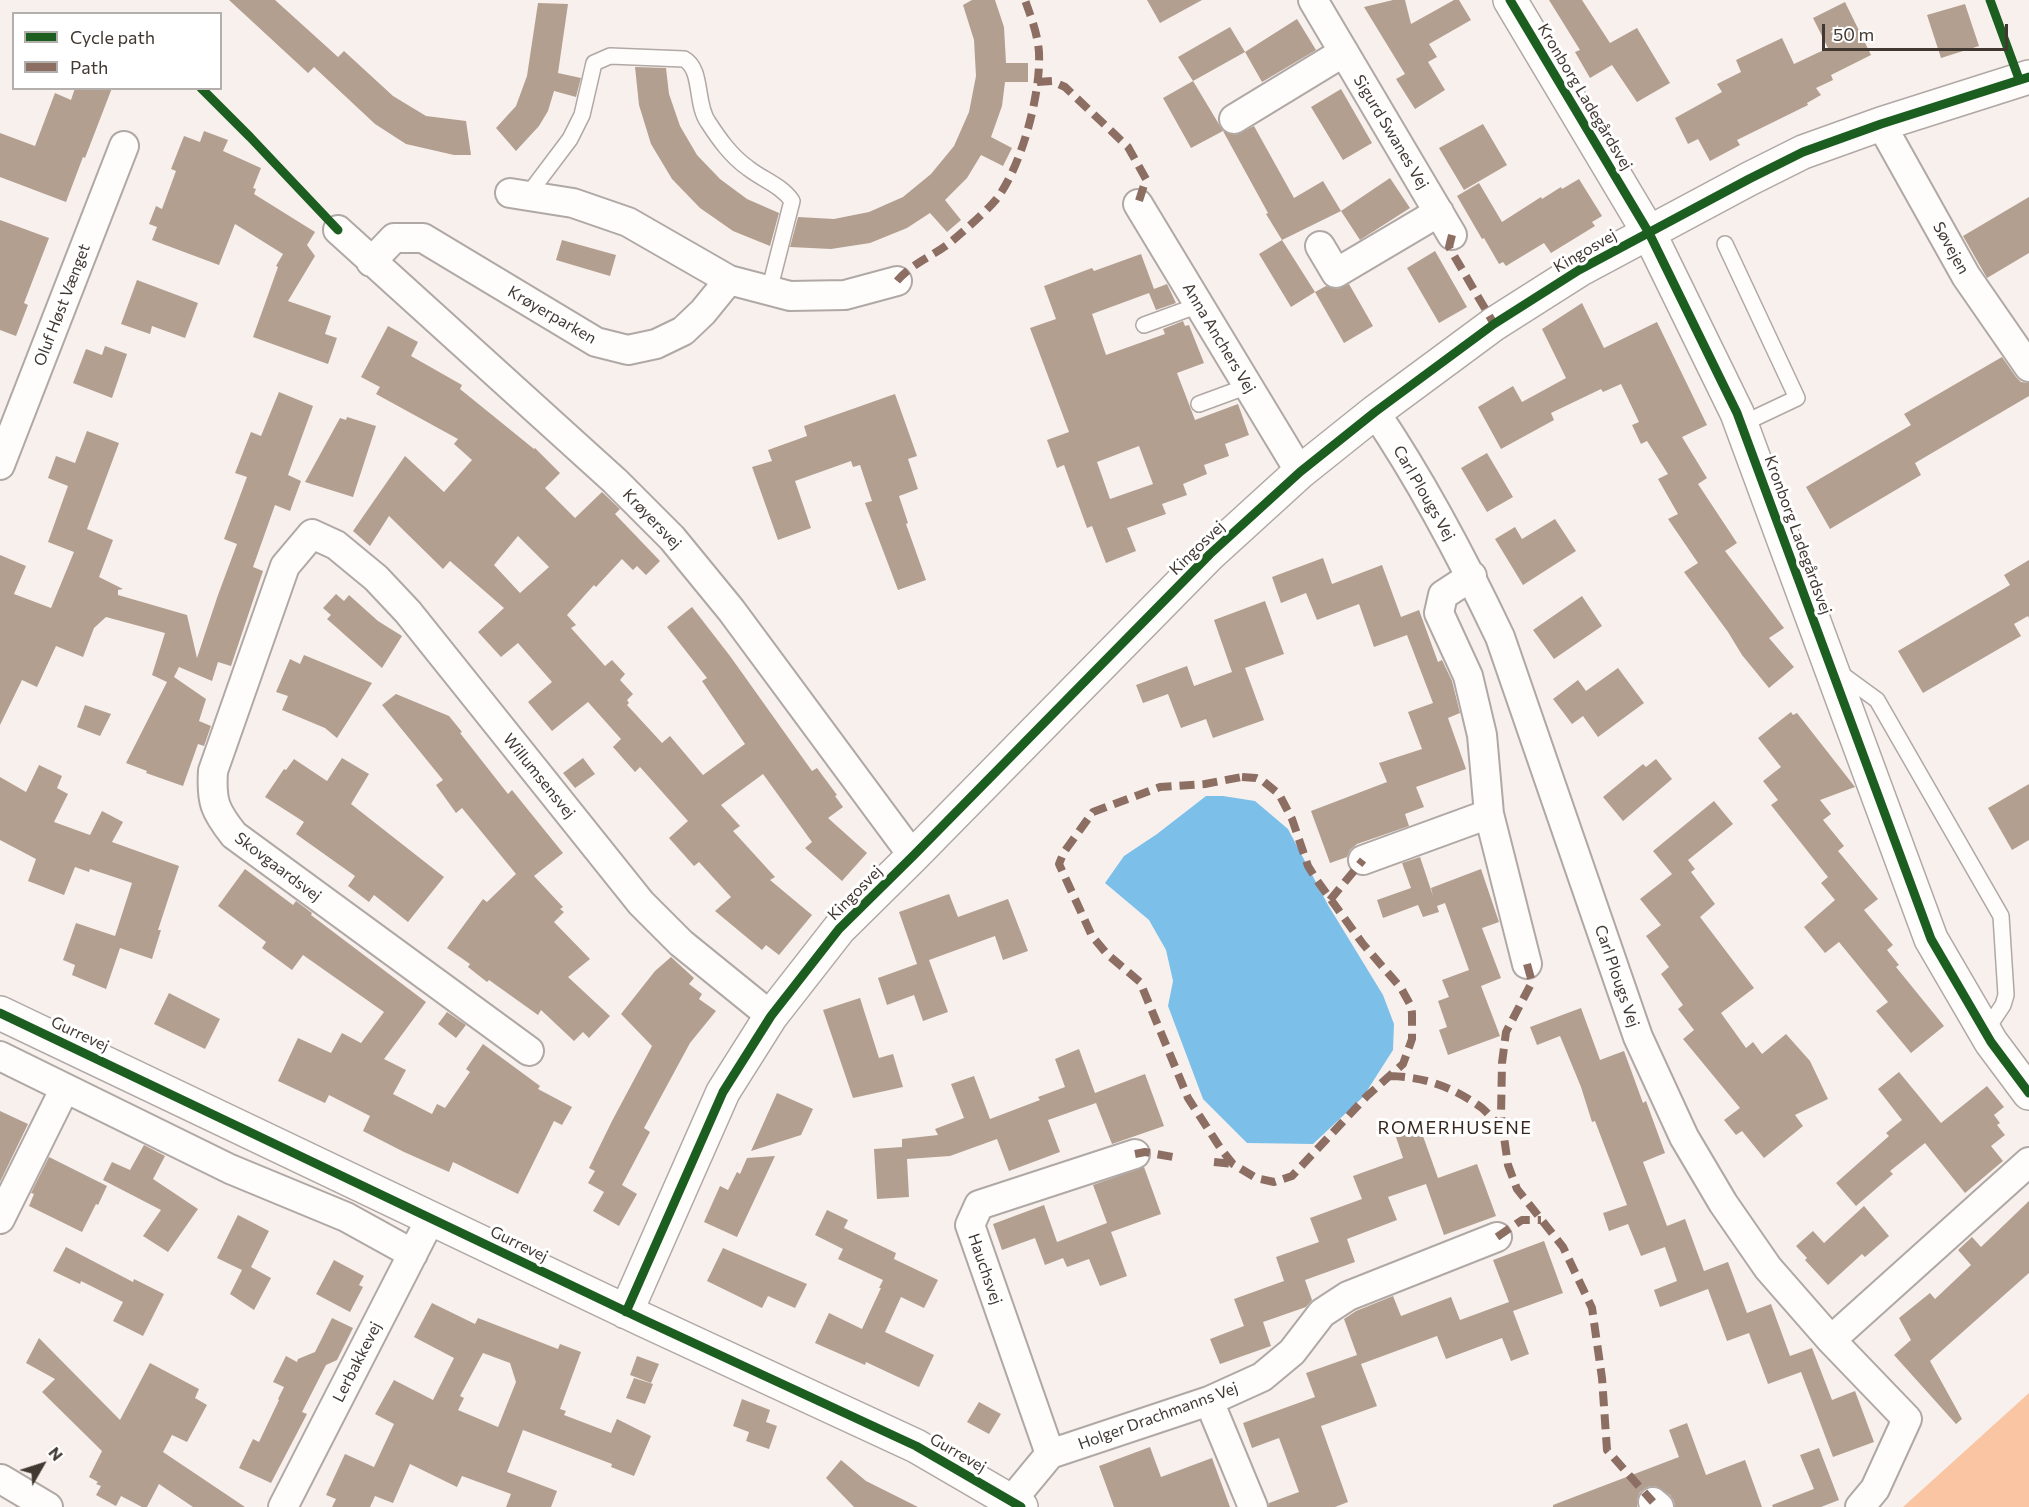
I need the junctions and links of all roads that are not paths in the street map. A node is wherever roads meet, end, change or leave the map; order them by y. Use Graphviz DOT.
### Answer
graph roads {
  1 [pos="1313,0"];
  2 [pos="1510,0"];
  3 [pos="1344,52"];
  4 [pos="2029,76"];
  5 [pos="1234,118"];
  6 [pos="1881,124"];
  7 [pos="124,146"];
  8 [pos="518,194"];
  9 [pos="1138,204"];
  10 [pos="338,230"];
  11 [pos="1649,233"];
  12 [pos="1725,244"];
  13 [pos="1320,246"];
  14 [pos="371,262"];
  15 [pos="729,280"];
  16 [pos="897,281"];
  17 [pos="769,291"];
  18 [pos="1199,305"];
  19 [pos="1144,325"];
  20 [pos="2029,367"];
  21 [pos="1248,386"];
  22 [pos="1199,404"];
  23 [pos="1375,412"];
  24 [pos="1742,424"];
  25 [pos="0,465"];
  26 [pos="1300,472"];
  27 [pos="312,534"];
  28 [pos="1472,576"];
  29 [pos="1830,666"];
  30 [pos="1489,814"];
  31 [pos="913,856"];
  32 [pos="1363,860"];
  33 [pos="1527,964"];
  34 [pos="0,1013"];
  35 [pos="771,1016"];
  36 [pos="1985,1032"];
  37 [pos="529,1052"];
  38 [pos="0,1056"];
  39 [pos="65,1088"];
  40 [pos="2029,1093"];
  41 [pos="1135,1154"];
  42 [pos="2029,1162"];
  43 [pos="431,1218"];
  44 [pos="0,1219"];
  45 [pos="1497,1237"];
  46 [pos="413,1254"];
  47 [pos="626,1312"];
  48 [pos="1831,1340"];
  49 [pos="1209,1401"];
  50 [pos="1050,1454"];
  51 [pos="1,1479"];
  52 [pos="1016,1504"];
  53 [pos="48,1507"];
  54 [pos="283,1507"];
  55 [pos="1253,1507"];
  56 [pos="1860,1507"];
  1 -- 3 [label="street, Sigurd Swanes Vej"];
  2 -- 11 [label="street, Kronborg Ladegårdsvej"];
  3 -- 5 [label="street"];
  3 -- 13 [label="street, Sigurd Swanes Vej"];
  4 -- 6 [label="street, Kingosvej"];
  6 -- 11 [label="street, Kingosvej"];
  6 -- 20 [label="street, Søvejen"];
  7 -- 25 [label="street, Oluf Høst Vænget"];
  8 -- 15 [label="street"];
  8 -- 17 [label="lane"];
  9 -- 18 [label="street, Anna Anchers Vej"];
  10 -- 14 [label="street, Krøyersvej"];
  11 -- 23 [label="street, Kingosvej"];
  11 -- 24 [label="street, Kronborg Ladegårdsvej"];
  12 -- 24 [label="lane"];
  14 -- 15 [label="street, Krøyerparken"];
  14 -- 31 [label="street, Krøyersvej"];
  15 -- 17 [label="street"];
  16 -- 17 [label="street"];
  18 -- 19 [label="lane"];
  18 -- 21 [label="street, Anna Anchers Vej"];
  21 -- 22 [label="lane"];
  21 -- 26 [label="street, Anna Anchers Vej"];
  23 -- 26 [label="street, Kingosvej"];
  23 -- 28 [label="street, Carl Plougs Vej"];
  24 -- 29 [label="street, Kronborg Ladegårdsvej"];
  26 -- 31 [label="street, Kingosvej"];
  27 -- 35 [label="street, Willumsensvej"];
  27 -- 37 [label="street, Skovgaardsvej"];
  28 -- 30 [label="street"];
  28 -- 48 [label="street, Carl Plougs Vej"];
  29 -- 36 [label="street, Kronborg Ladegårdsvej"];
  29 -- 36 [label="lane"];
  30 -- 32 [label="street"];
  30 -- 33 [label="street"];
  31 -- 35 [label="street, Kingosvej"];
  34 -- 43 [label="street, Gurrevej"];
  35 -- 47 [label="street, Kingosvej"];
  36 -- 40 [label="street, Kronborg Ladegårdsvej"];
  38 -- 39 [label="street"];
  39 -- 44 [label="street"];
  39 -- 46 [label="street"];
  41 -- 50 [label="street, Hauchsvej"];
  42 -- 48 [label="street"];
  43 -- 46 [label="street, Lerbakkevej"];
  43 -- 47 [label="street, Gurrevej"];
  45 -- 49 [label="street, Holger Drachmanns Vej"];
  46 -- 54 [label="street, Lerbakkevej"];
  47 -- 52 [label="street, Gurrevej"];
  48 -- 56 [label="street, Carl Plougs Vej"];
  49 -- 50 [label="street, Holger Drachmanns Vej"];
  49 -- 55 [label="street"];
  50 -- 52 [label="street"];
  51 -- 53 [label="street"];
}
